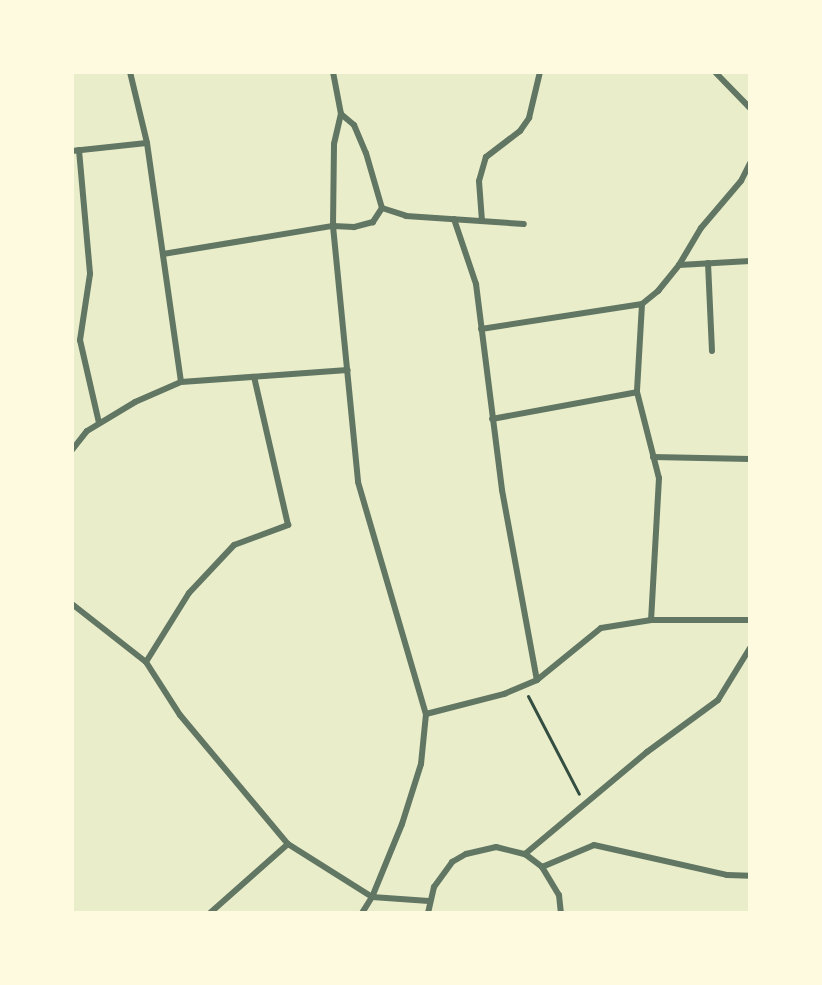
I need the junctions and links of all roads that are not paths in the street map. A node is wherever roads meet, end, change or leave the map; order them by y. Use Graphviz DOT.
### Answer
graph roads {
  1 [pos="130,72"];
  2 [pos="333,72"];
  3 [pos="540,72"];
  4 [pos="715,72"];
  5 [pos="750,108"];
  6 [pos="341,114"];
  7 [pos="147,143"];
  8 [pos="75,151"];
  9 [pos="750,163"];
  10 [pos="382,208"];
  11 [pos="454,219"];
  12 [pos="482,221"];
  13 [pos="525,224"];
  14 [pos="333,226"];
  15 [pos="163,254"];
  16 [pos="750,261"];
  17 [pos="708,263"];
  18 [pos="679,265"];
  19 [pos="642,304"];
  20 [pos="481,329"];
  21 [pos="712,351"];
  22 [pos="348,370"];
  23 [pos="254,377"];
  24 [pos="181,382"];
  25 [pos="637,392"];
  26 [pos="492,419"];
  27 [pos="99,423"];
  28 [pos="72,450"];
  29 [pos="653,457"];
  30 [pos="750,459"];
  31 [pos="72,604"];
  32 [pos="651,620"];
  33 [pos="750,620"];
  34 [pos="750,648"];
  35 [pos="146,662"];
  36 [pos="537,680"];
  37 [pos="426,714"];
  38 [pos="288,844"];
  39 [pos="525,854"];
  40 [pos="542,867"];
  41 [pos="750,876"];
  42 [pos="372,897"];
  43 [pos="429,901"];
  44 [pos="210,913"];
  45 [pos="362,913"];
  46 [pos="428,913"];
  47 [pos="561,913"];
  1 -- 7 [label="street"];
  2 -- 6 [label="street"];
  3 -- 12 [label="street"];
  4 -- 5 [label="street"];
  6 -- 10 [label="street"];
  6 -- 14 [label="street"];
  7 -- 8 [label="street"];
  7 -- 15 [label="street"];
  8 -- 27 [label="street"];
  9 -- 18 [label="street"];
  10 -- 11 [label="street"];
  10 -- 14 [label="street"];
  11 -- 12 [label="street"];
  11 -- 20 [label="street"];
  12 -- 13 [label="street"];
  14 -- 15 [label="street"];
  14 -- 22 [label="street"];
  15 -- 24 [label="street"];
  16 -- 17 [label="street"];
  17 -- 18 [label="street"];
  17 -- 21 [label="street"];
  18 -- 19 [label="street"];
  19 -- 20 [label="street"];
  19 -- 25 [label="street"];
  20 -- 26 [label="street"];
  22 -- 23 [label="street"];
  22 -- 37 [label="street"];
  23 -- 24 [label="street"];
  23 -- 35 [label="street"];
  24 -- 27 [label="street"];
  25 -- 26 [label="street"];
  25 -- 29 [label="street"];
  26 -- 36 [label="street"];
  27 -- 28 [label="street"];
  29 -- 30 [label="street"];
  29 -- 32 [label="street"];
  31 -- 35 [label="street"];
  32 -- 33 [label="street"];
  32 -- 36 [label="street"];
  34 -- 39 [label="street"];
  35 -- 38 [label="street"];
  36 -- 37 [label="street"];
  37 -- 42 [label="street"];
  38 -- 42 [label="street"];
  38 -- 44 [label="street"];
  39 -- 40 [label="street"];
  39 -- 43 [label="street"];
  40 -- 41 [label="street"];
  40 -- 47 [label="street"];
  42 -- 43 [label="street"];
  42 -- 45 [label="street"];
  43 -- 46 [label="street"];
}
